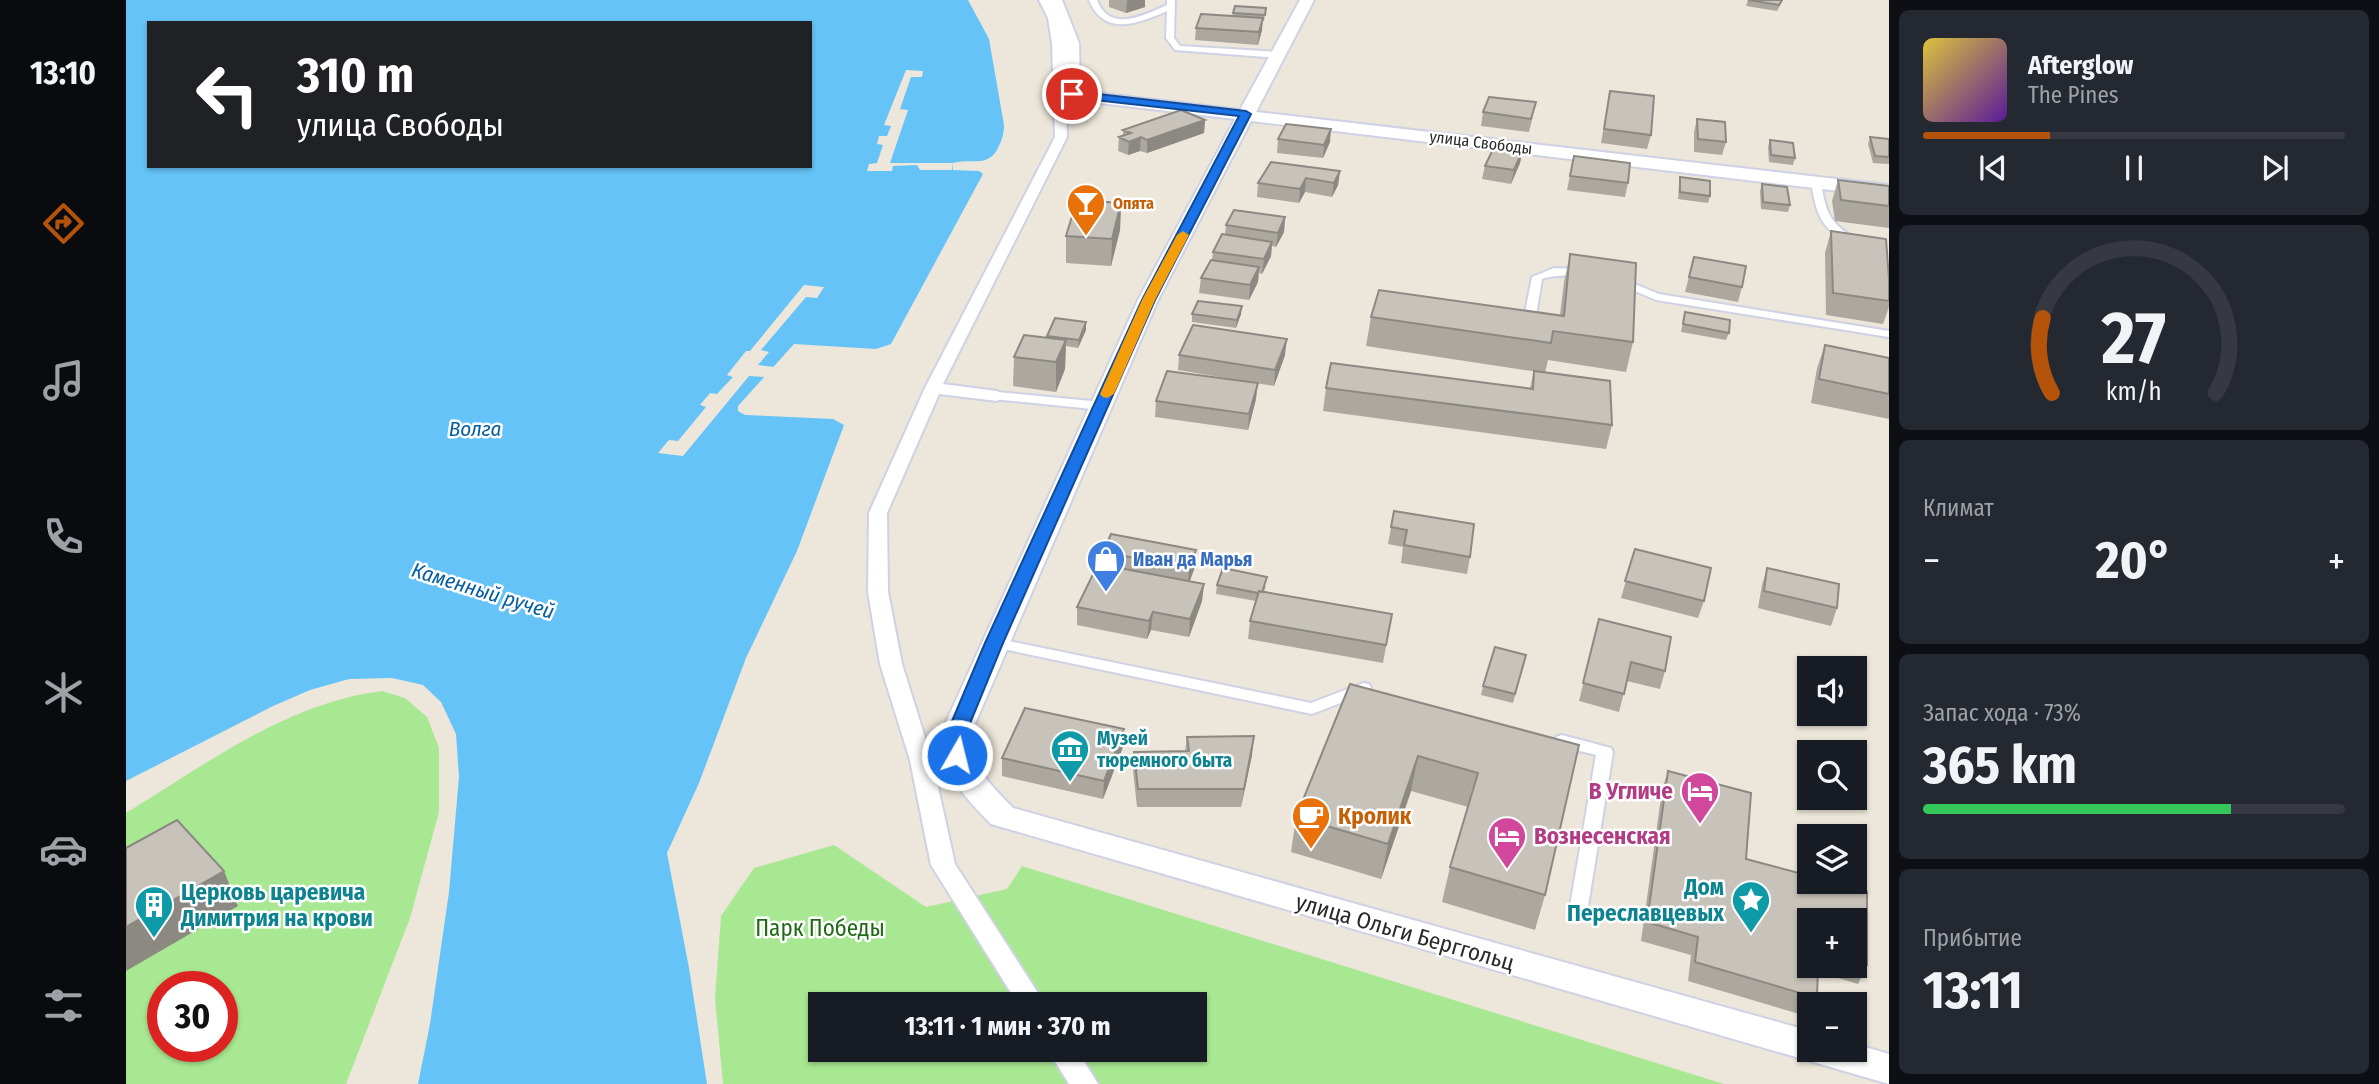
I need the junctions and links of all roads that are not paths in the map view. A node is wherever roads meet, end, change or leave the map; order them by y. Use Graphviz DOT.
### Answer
graph roads {
  1 [pos="1044,0"];
  2 [pos="1055,0"];
  3 [pos="1093,0"];
  4 [pos="1307,0"];
  5 [pos="1170,3"];
  6 [pos="1280,54"];
  7 [pos="1072,94"];
  8 [pos="1246,114"];
  9 [pos="1816,182"];
  10 [pos="1889,191"];
  11 [pos="1864,248"];
  12 [pos="1591,274"];
  13 [pos="1604,276"];
  14 [pos="1517,327"];
  15 [pos="1889,334"];
  16 [pos="933,388"];
  17 [pos="997,396"];
  18 [pos="1102,406"];
  19 [pos="994,643"];
  20 [pos="1374,691"];
  21 [pos="1541,735"];
  22 [pos="1579,906"];
  23 [pos="1024,992"];
  24 [pos="1797,1043"];
  25 [pos="1070,1062"];
  26 [pos="1864,1062"];
  27 [pos="1889,1069"];
  28 [pos="1084,1084"];
  1 -- 16 [label="street"];
  2 -- 7 [label="street"];
  3 -- 5 [label="lane"];
  4 -- 6 [label="street"];
  5 -- 6 [label="lane"];
  6 -- 8 [label="street"];
  7 -- 8 [label="street, улица Свободы"];
  8 -- 9 [label="street, улица Свободы"];
  8 -- 18 [label="street"];
  9 -- 10 [label="street, улица Свободы"];
  9 -- 11 [label="lane"];
  12 -- 14 [label="lane"];
  13 -- 15 [label="lane"];
  16 -- 17 [label="street"];
  16 -- 23 [label="street"];
  17 -- 18 [label="lane"];
  18 -- 19 [label="street"];
  19 -- 20 [label="lane"];
  19 -- 24 [label="street, улица Ольги Берггольц"];
  21 -- 22 [label="lane"];
  25 -- 28 [label="street"];
  26 -- 27 [label="street"];
}
